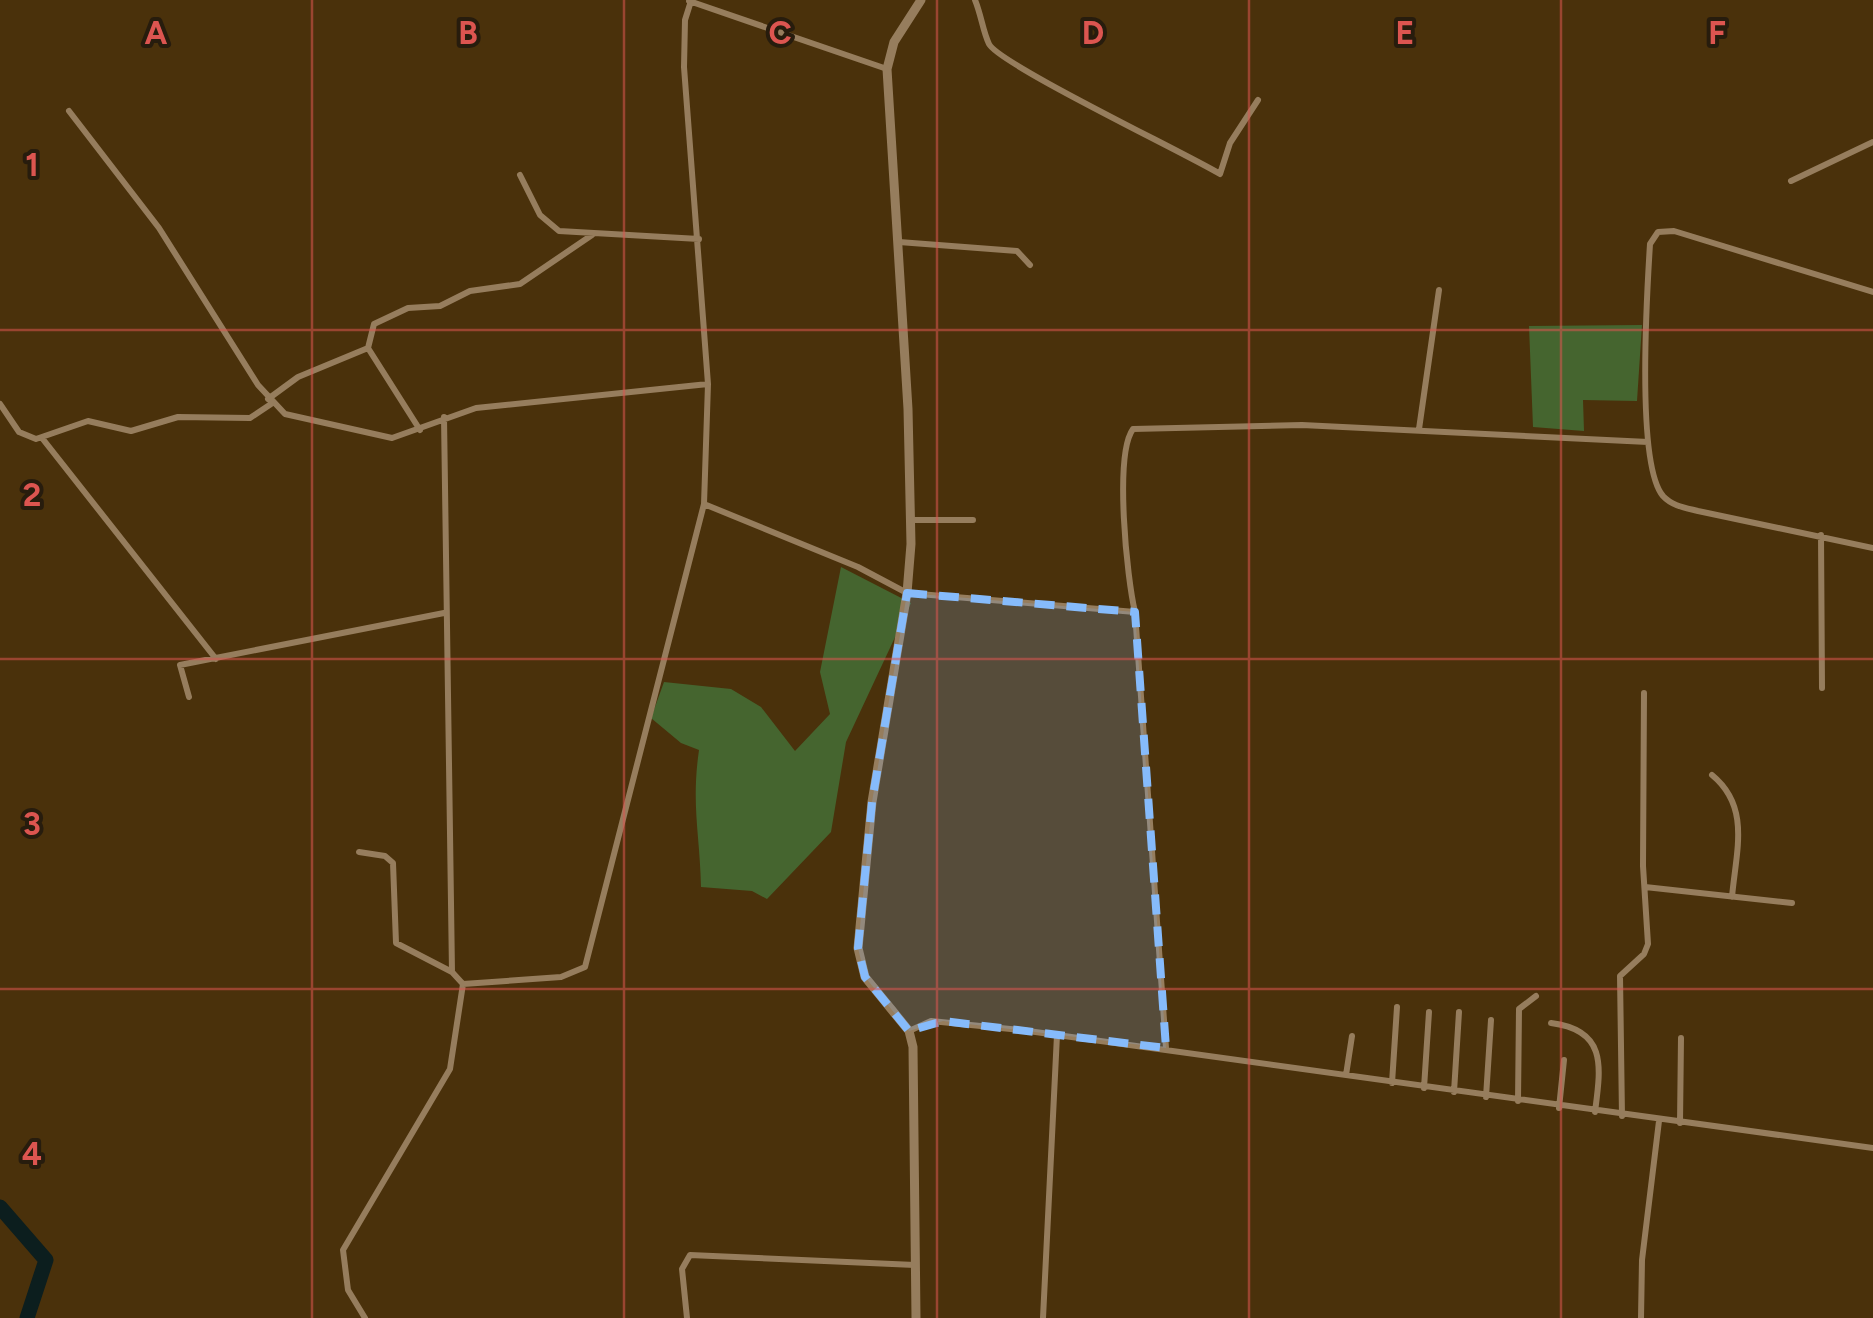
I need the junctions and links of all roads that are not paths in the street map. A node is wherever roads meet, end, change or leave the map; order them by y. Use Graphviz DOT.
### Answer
graph roads {
  1 [pos="920,0"];
  2 [pos="974,0"];
  3 [pos="689,1"];
  4 [pos="887,69"];
  5 [pos="1258,100"];
  6 [pos="68,111"];
  7 [pos="1873,142"];
  8 [pos="520,175"];
  9 [pos="1791,181"];
  10 [pos="592,234"];
  11 [pos="699,239"];
  12 [pos="899,242"];
  13 [pos="1030,264"];
  14 [pos="1439,290"];
  15 [pos="1873,292"];
  16 [pos="368,348"];
  17 [pos="708,384"];
  18 [pos="270,402"];
  19 [pos="0,404"];
  20 [pos="444,416"];
  21 [pos="1419,429"];
  22 [pos="420,430"];
  23 [pos="42,438"];
  24 [pos="1648,442"];
  25 [pos="704,504"];
  26 [pos="910,520"];
  27 [pos="973,520"];
  28 [pos="1821,535"];
  29 [pos="1873,548"];
  30 [pos="908,594"];
  31 [pos="1134,612"];
  32 [pos="444,613"];
  33 [pos="216,659"];
  34 [pos="1822,688"];
  35 [pos="1644,693"];
  36 [pos="188,696"];
  37 [pos="1712,774"];
  38 [pos="359,852"];
  39 [pos="1645,887"];
  40 [pos="1732,897"];
  41 [pos="1792,903"];
  42 [pos="452,972"];
  43 [pos="463,984"];
  44 [pos="1536,996"];
  45 [pos="1397,1007"];
  46 [pos="1429,1012"];
  47 [pos="1459,1012"];
  48 [pos="1491,1020"];
  49 [pos="1551,1022"];
  50 [pos="909,1031"];
  51 [pos="1057,1035"];
  52 [pos="1352,1036"];
  53 [pos="1681,1038"];
  54 [pos="1166,1048"];
  55 [pos="1564,1060"];
  56 [pos="1346,1075"];
  57 [pos="1392,1083"];
  58 [pos="1424,1088"];
  59 [pos="1454,1092"];
  60 [pos="1486,1097"];
  61 [pos="1518,1101"];
  62 [pos="1559,1108"];
  63 [pos="1595,1112"];
  64 [pos="1622,1116"];
  65 [pos="1658,1120"];
  66 [pos="1680,1123"];
  67 [pos="1873,1148"];
  68 [pos="916,1265"];
  69 [pos="365,1318"];
  70 [pos="687,1318"];
  71 [pos="916,1318"];
  72 [pos="1043,1318"];
  73 [pos="1640,1318"];
  1 -- 4 [label="street"];
  2 -- 5 [label="street"];
  3 -- 4 [label="street"];
  3 -- 11 [label="street"];
  4 -- 12 [label="street"];
  6 -- 18 [label="street"];
  7 -- 9 [label="street"];
  8 -- 10 [label="street"];
  10 -- 11 [label="street"];
  10 -- 16 [label="street"];
  11 -- 17 [label="street"];
  12 -- 13 [label="street"];
  12 -- 26 [label="street"];
  14 -- 21 [label="street"];
  15 -- 24 [label="street"];
  16 -- 18 [label="street"];
  16 -- 22 [label="street"];
  17 -- 20 [label="street"];
  17 -- 25 [label="street"];
  18 -- 22 [label="street"];
  18 -- 23 [label="street"];
  19 -- 23 [label="street"];
  20 -- 22 [label="street"];
  20 -- 32 [label="street"];
  21 -- 24 [label="street"];
  21 -- 31 [label="street"];
  23 -- 33 [label="street"];
  24 -- 28 [label="street"];
  25 -- 30 [label="street"];
  25 -- 43 [label="street"];
  26 -- 27 [label="street"];
  26 -- 30 [label="street"];
  28 -- 29 [label="street"];
  28 -- 34 [label="street"];
  30 -- 31 [label="street"];
  30 -- 50 [label="street"];
  31 -- 54 [label="street"];
  32 -- 33 [label="street"];
  32 -- 42 [label="street"];
  33 -- 36 [label="street"];
  35 -- 39 [label="street"];
  37 -- 40 [label="street"];
  38 -- 42 [label="street"];
  39 -- 40 [label="street"];
  39 -- 64 [label="street"];
  40 -- 41 [label="street"];
  42 -- 43 [label="street"];
  43 -- 69 [label="street"];
  44 -- 61 [label="street"];
  45 -- 57 [label="street"];
  46 -- 58 [label="street"];
  47 -- 59 [label="street"];
  48 -- 60 [label="street"];
  49 -- 63 [label="street"];
  50 -- 51 [label="street"];
  50 -- 68 [label="street"];
  51 -- 54 [label="street"];
  51 -- 72 [label="street"];
  52 -- 56 [label="street"];
  53 -- 66 [label="street"];
  54 -- 56 [label="street"];
  55 -- 62 [label="street"];
  56 -- 57 [label="street"];
  57 -- 58 [label="street"];
  58 -- 59 [label="street"];
  59 -- 60 [label="street"];
  60 -- 61 [label="street"];
  61 -- 62 [label="street"];
  62 -- 63 [label="street"];
  63 -- 64 [label="street"];
  64 -- 65 [label="street"];
  65 -- 66 [label="street"];
  65 -- 73 [label="street"];
  66 -- 67 [label="street"];
  68 -- 70 [label="street"];
  68 -- 71 [label="street"];
}
